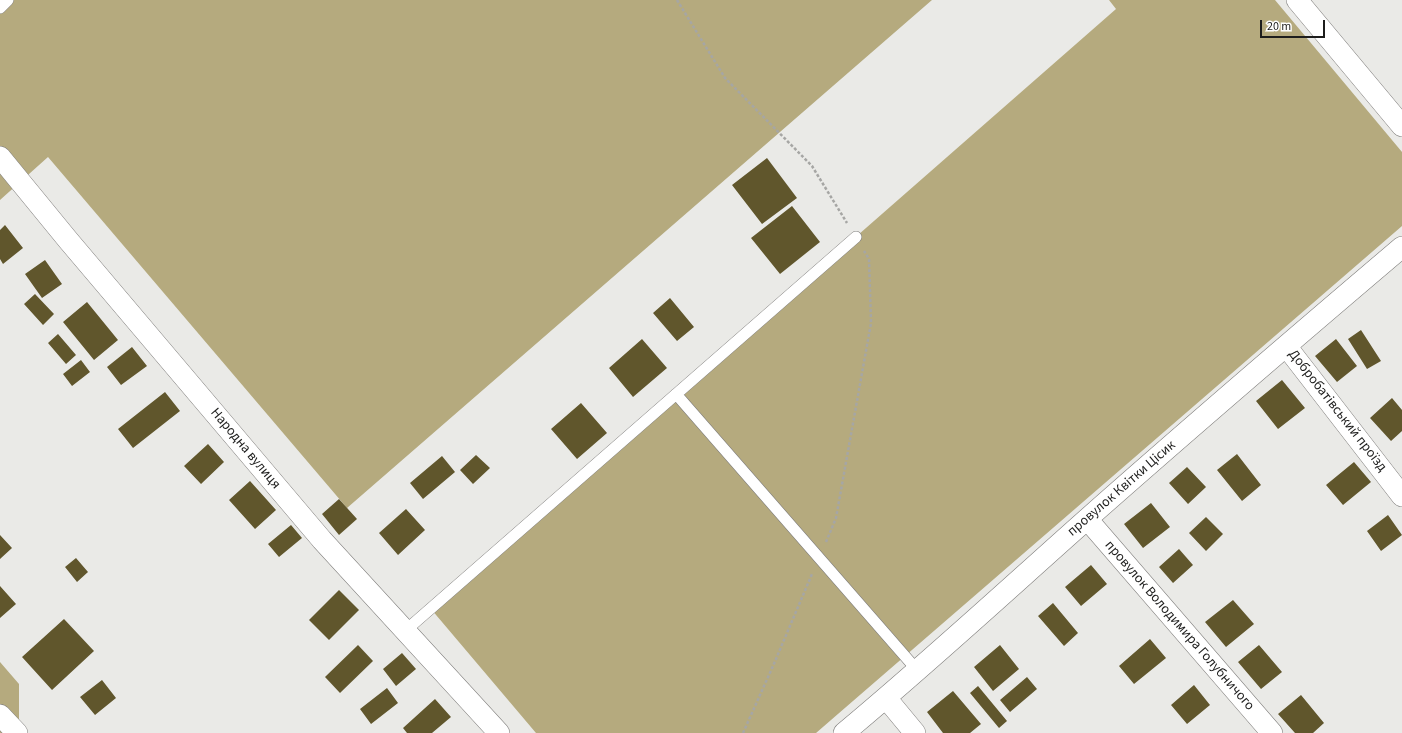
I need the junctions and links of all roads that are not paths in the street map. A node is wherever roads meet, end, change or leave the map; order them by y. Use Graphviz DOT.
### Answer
graph roads {
  1 [pos="8,0"];
  2 [pos="1297,0"];
  3 [pos="0,8"];
  4 [pos="1402,126"];
  5 [pos="0,157"];
  6 [pos="856,237"];
  7 [pos="1402,247"];
  8 [pos="1286,346"];
  9 [pos="676,394"];
  10 [pos="1402,496"];
  11 [pos="1087,519"];
  12 [pos="405,631"];
  13 [pos="917,670"];
  14 [pos="886,698"];
  15 [pos="0,715"];
  16 [pos="17,733"];
  17 [pos="499,733"];
  18 [pos="844,733"];
  19 [pos="915,733"];
  20 [pos="1272,733"];
  1 -- 3 [label="lane"];
  2 -- 4 [label="street"];
  5 -- 12 [label="street, Народна вулиця"];
  6 -- 9 [label="lane"];
  7 -- 8 [label="street, провулок Квітки Цісик"];
  8 -- 10 [label="street, Добробатівський проїзд"];
  8 -- 11 [label="street, провулок Квітки Цісик"];
  9 -- 12 [label="lane"];
  9 -- 13 [label="lane"];
  11 -- 13 [label="street, провулок Квітки Цісик"];
  11 -- 20 [label="street, провулок Володимира Голубничого"];
  12 -- 17 [label="street, Народна вулиця"];
  13 -- 14 [label="street, провулок Квітки Цісик"];
  14 -- 18 [label="street, провулок Квітки Цісик"];
  14 -- 19 [label="street"];
  15 -- 16 [label="street"];
}
